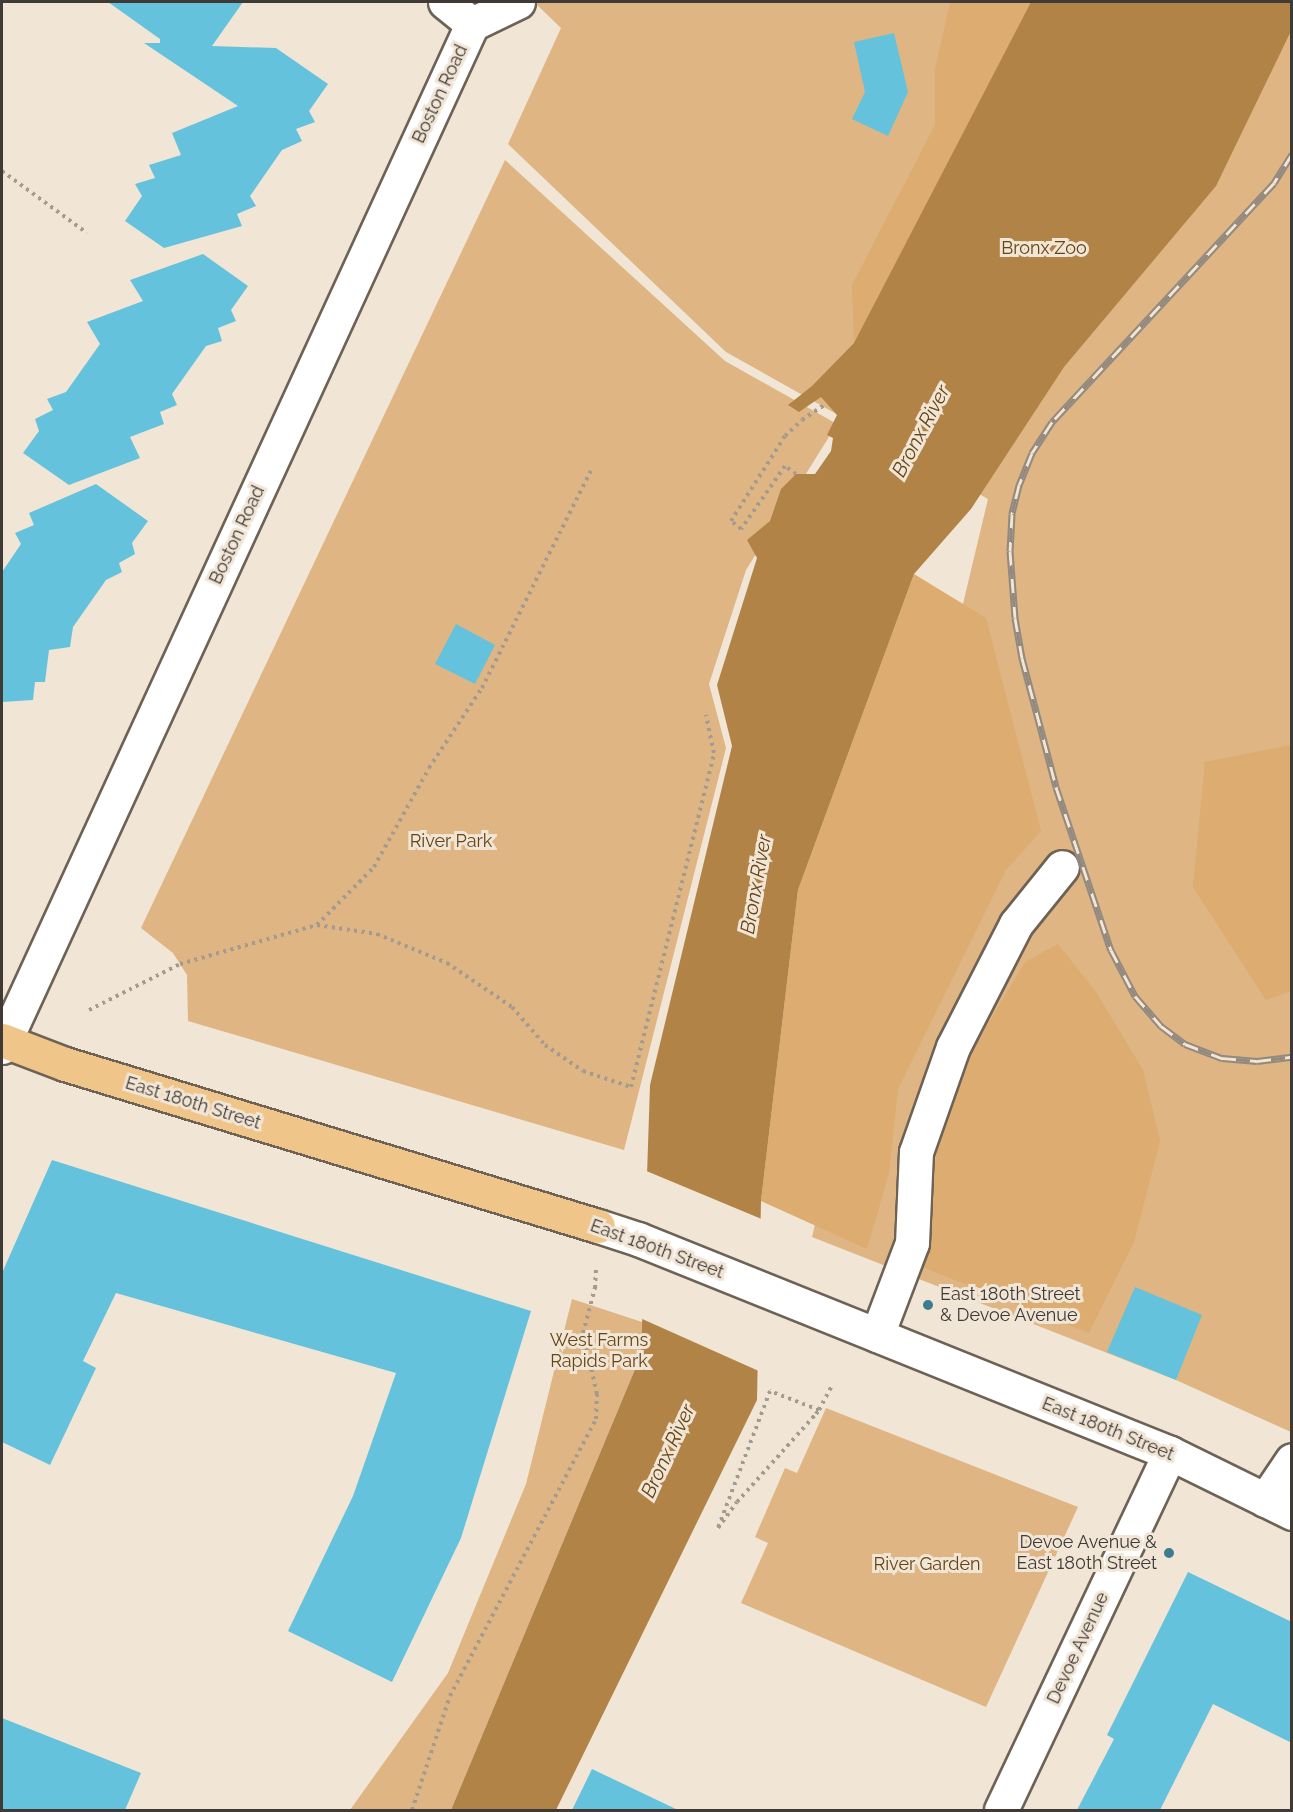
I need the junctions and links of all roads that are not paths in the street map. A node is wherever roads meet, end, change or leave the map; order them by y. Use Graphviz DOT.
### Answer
graph roads {
  1 [pos="445,2"];
  2 [pos="518,2"];
  3 [pos="472,24"];
  4 [pos="1062,867"];
  5 [pos="2,1042"];
  6 [pos="598,1226"];
  7 [pos="877,1335"];
  8 [pos="1170,1453"];
  9 [pos="1292,1460"];
  10 [pos="1278,1507"];
  11 [pos="1001,1810"];
  1 -- 3 [label="street"];
  2 -- 3 [label="street"];
  3 -- 5 [label="street, Boston Road"];
  4 -- 7 [label="street"];
  5 -- 6 [label="main road, East 180th Street"];
  6 -- 7 [label="street, East 180th Street"];
  7 -- 8 [label="street, East 180th Street"];
  8 -- 10 [label="street, East 180th Street"];
  8 -- 11 [label="street, Devoe Avenue"];
  9 -- 10 [label="street"];
}
